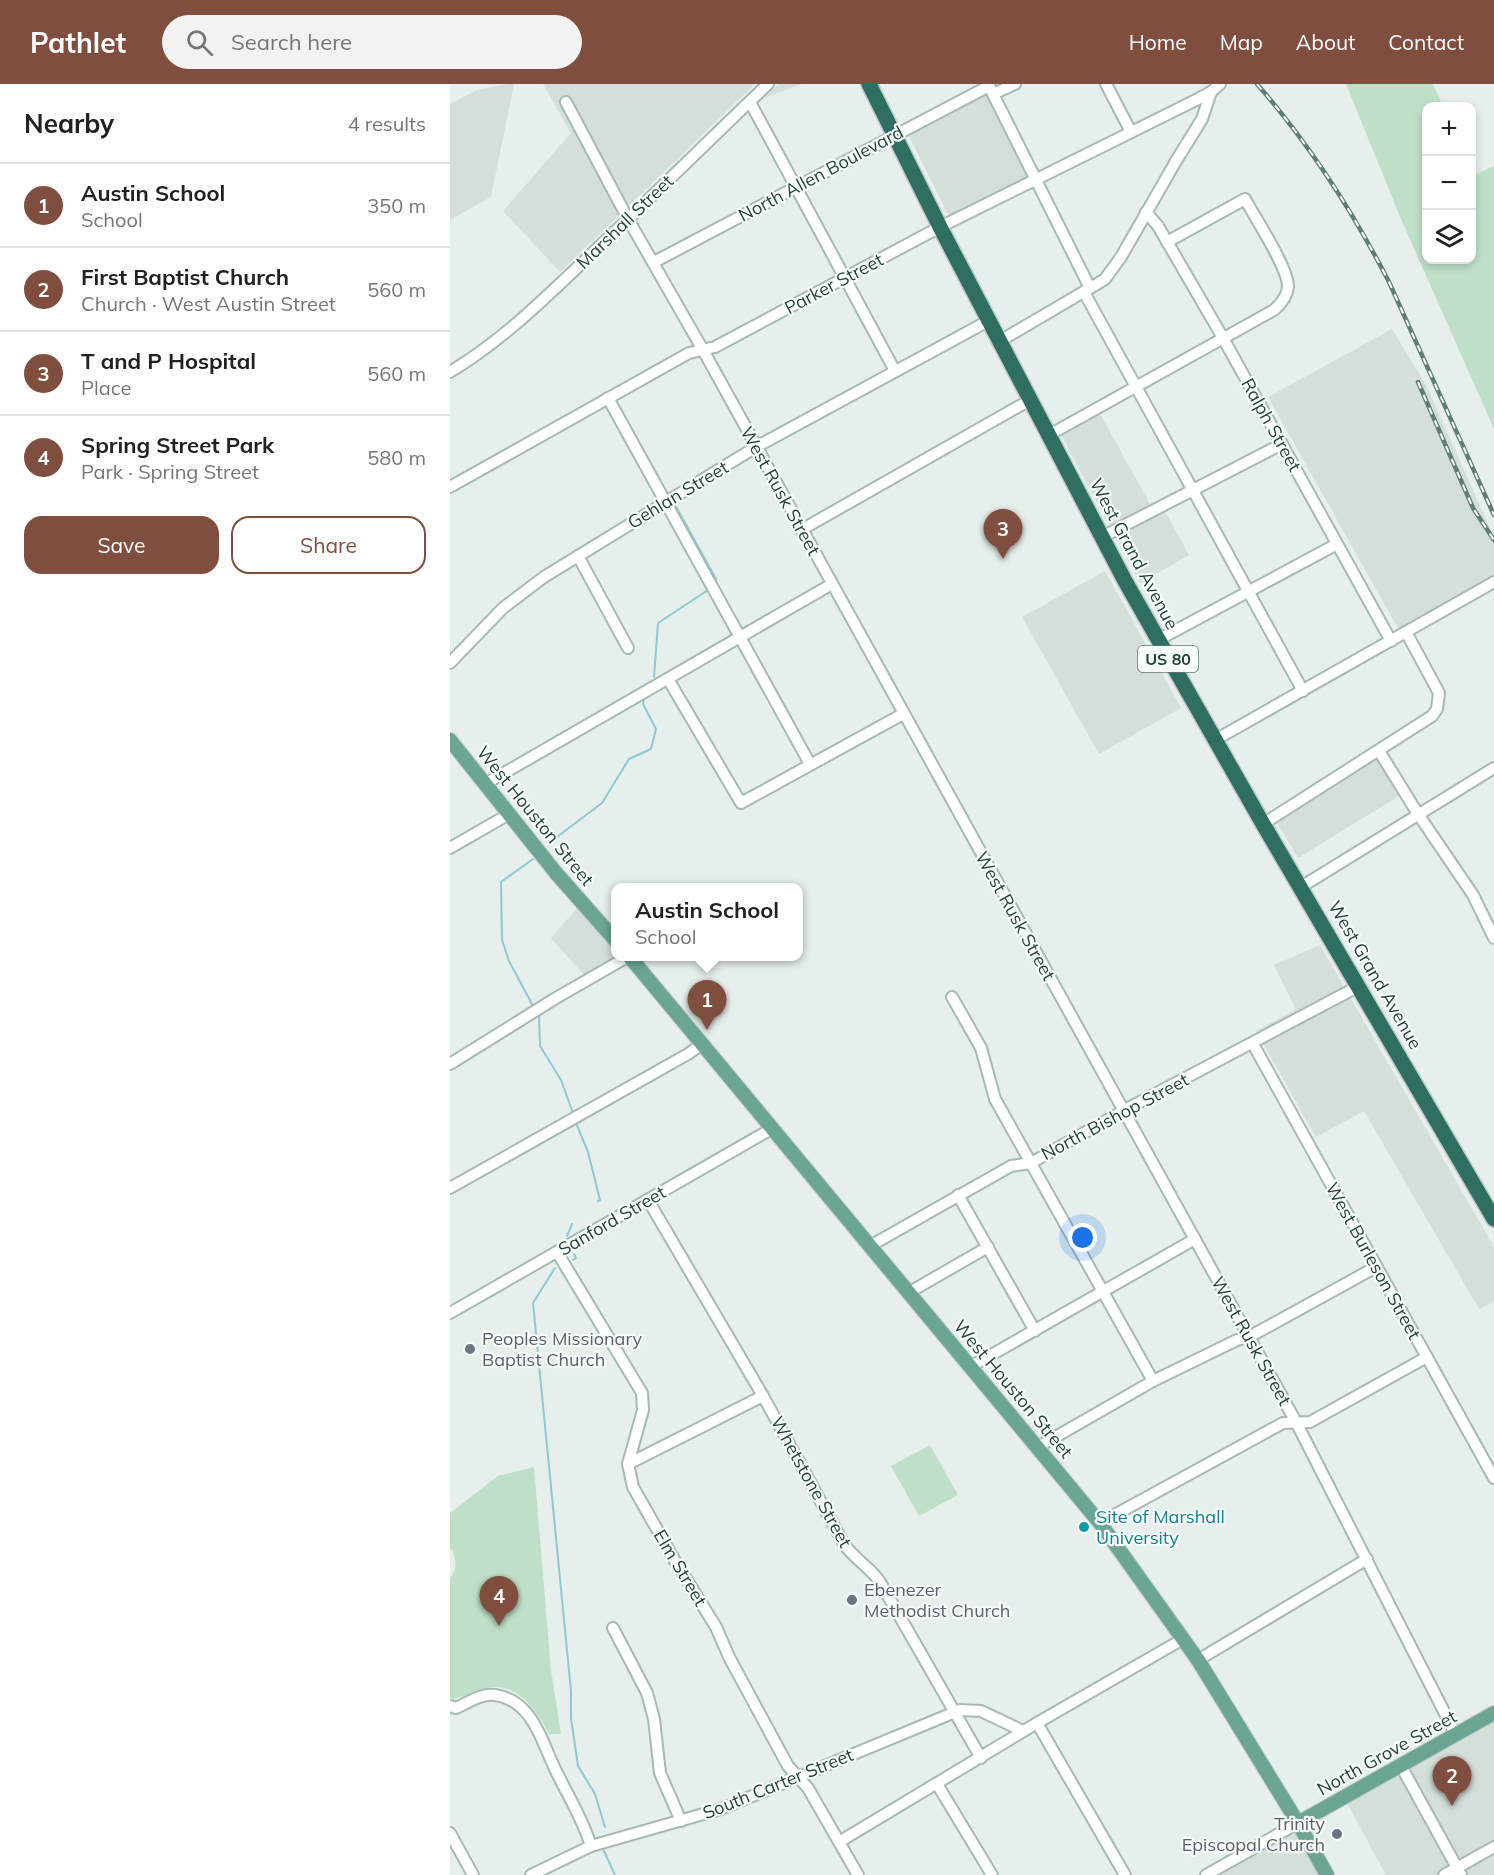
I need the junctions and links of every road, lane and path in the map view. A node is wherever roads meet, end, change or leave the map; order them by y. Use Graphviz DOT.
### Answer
graph roads {
  1 [pos="768,84"];
  2 [pos="869,84"];
  3 [pos="1014,84"];
  4 [pos="1106,84"];
  5 [pos="1220,84"];
  6 [pos="990,88"];
  7 [pos="1211,92"];
  8 [pos="566,102"];
  9 [pos="750,102"];
  10 [pos="1131,132"];
  11 [pos="895,134"];
  12 [pos="1036,179"];
  13 [pos="794,188"];
  14 [pos="1146,212"];
  15 [pos="628,219"];
  16 [pos="940,227"];
  17 [pos="1167,242"];
  18 [pos="654,262"];
  19 [pos="845,279"];
  20 [pos="1088,290"];
  21 [pos="990,320"];
  22 [pos="1223,338"];
  23 [pos="1000,341"];
  24 [pos="703,350"];
  25 [pos="450,372"];
  26 [pos="895,372"];
  27 [pos="1135,387"];
  28 [pos="608,398"];
  29 [pos="1030,400"];
  30 [pos="1049,435"];
  31 [pos="1282,444"];
  32 [pos="756,447"];
  33 [pos="450,487"];
  34 [pos="1192,490"];
  35 [pos="665,503"];
  36 [pos="801,530"];
  37 [pos="1102,537"];
  38 [pos="1337,544"];
  39 [pos="578,556"];
  40 [pos="1494,582"];
  41 [pos="831,585"];
  42 [pos="1249,592"];
  43 [pos="1406,632"];
  44 [pos="739,638"];
  45 [pos="1158,640"];
  46 [pos="1391,641"];
  47 [pos="628,648"];
  48 [pos="450,663"];
  49 [pos="668,679"];
  50 [pos="1303,691"];
  51 [pos="903,714"];
  52 [pos="450,740"];
  53 [pos="1215,740"];
  54 [pos="1379,750"];
  55 [pos="810,764"];
  56 [pos="1494,768"];
  57 [pos="485,784"];
  58 [pos="509,814"];
  59 [pos="1419,815"];
  60 [pos="1263,824"];
  61 [pos="450,848"];
  62 [pos="1301,887"];
  63 [pos="611,936"];
  64 [pos="1494,938"];
  65 [pos="622,961"];
  66 [pos="632,961"];
  67 [pos="1359,986"];
  68 [pos="952,997"];
  69 [pos="702,1044"];
  70 [pos="1253,1044"];
  71 [pos="450,1064"];
  72 [pos="1123,1111"];
  73 [pos="773,1128"];
  74 [pos="1031,1162"];
  75 [pos="450,1188"];
  76 [pos="958,1195"];
  77 [pos="648,1200"];
  78 [pos="1494,1219"];
  79 [pos="1195,1239"];
  80 [pos="870,1246"];
  81 [pos="988,1246"];
  82 [pos="557,1252"];
  83 [pos="1376,1267"];
  84 [pos="908,1293"];
  85 [pos="1103,1293"];
  86 [pos="450,1313"];
  87 [pos="1035,1331"];
  88 [pos="1249,1337"];
  89 [pos="1427,1357"];
  90 [pos="970,1367"];
  91 [pos="1153,1381"];
  92 [pos="763,1396"];
  93 [pos="1296,1422"];
  94 [pos="1038,1447"];
  95 [pos="628,1464"];
  96 [pos="1494,1478"];
  97 [pos="1100,1523"];
  98 [pos="1366,1559"];
  99 [pos="613,1628"];
  100 [pos="1183,1639"];
  101 [pos="1198,1660"];
  102 [pos="450,1706"];
  103 [pos="955,1712"];
  104 [pos="1494,1713"];
  105 [pos="1037,1723"];
  106 [pos="1023,1731"];
  107 [pos="1456,1734"];
  108 [pos="981,1758"];
  109 [pos="1401,1766"];
  110 [pos="799,1777"];
  111 [pos="937,1784"];
  112 [pos="681,1821"];
  113 [pos="1298,1823"];
  114 [pos="450,1833"];
  115 [pos="839,1842"];
  116 [pos="591,1846"];
  117 [pos="1494,1847"];
  118 [pos="1459,1871"];
  119 [pos="473,1875"];
  120 [pos="531,1875"];
  121 [pos="858,1875"];
  122 [pos="992,1875"];
  123 [pos="1125,1875"];
  124 [pos="1206,1875"];
  125 [pos="1327,1875"];
  126 [pos="1444,1875"];
  1 -- 9 [label="street, Marshall Street"];
  2 -- 11 [label="highway, West Grand Avenue / US 80"];
  3 -- 6 [label="street, North Allen Boulevard"];
  4 -- 10 [label="street"];
  5 -- 7 [label="street, Parker Street"];
  6 -- 11 [label="street, North Allen Boulevard"];
  6 -- 12 [label="street"];
  7 -- 10 [label="street, Parker Street"];
  7 -- 14 [label="street"];
  8 -- 15 [label="street, West Rusk Street"];
  9 -- 13 [label="street"];
  9 -- 15 [label="street, Marshall Street"];
  10 -- 12 [label="street, Parker Street"];
  11 -- 13 [label="street, North Allen Boulevard"];
  11 -- 16 [label="highway, West Grand Avenue / US 80"];
  12 -- 16 [label="street, Parker Street"];
  12 -- 20 [label="street"];
  13 -- 18 [label="street, North Allen Boulevard"];
  13 -- 19 [label="street"];
  14 -- 17 [label="street, Ralph Street"];
  14 -- 20 [label="street"];
  15 -- 18 [label="street, West Rusk Street"];
  15 -- 25 [label="street, Marshall Street"];
  16 -- 19 [label="street, Parker Street"];
  16 -- 21 [label="highway, West Grand Avenue / US 80"];
  17 -- 22 [label="street, Ralph Street"];
  17 -- 22 [label="street"];
  18 -- 24 [label="street, West Rusk Street"];
  19 -- 24 [label="street, Parker Street"];
  19 -- 26 [label="street"];
  20 -- 23 [label="street"];
  20 -- 27 [label="street"];
  21 -- 23 [label="highway, West Grand Avenue / US 80"];
  21 -- 26 [label="street, Gehlan Street"];
  22 -- 27 [label="street"];
  22 -- 31 [label="street, Ralph Street"];
  23 -- 29 [label="highway, West Grand Avenue / US 80"];
  24 -- 28 [label="street, Parker Street"];
  24 -- 32 [label="street, West Rusk Street"];
  26 -- 32 [label="street, Gehlan Street"];
  27 -- 30 [label="street"];
  27 -- 34 [label="street"];
  28 -- 33 [label="street, Parker Street"];
  28 -- 35 [label="street"];
  29 -- 30 [label="highway, West Grand Avenue / US 80"];
  29 -- 36 [label="street"];
  30 -- 37 [label="highway, West Grand Avenue / US 80"];
  31 -- 34 [label="street"];
  31 -- 38 [label="street, Ralph Street"];
  32 -- 35 [label="street, Gehlan Street"];
  32 -- 36 [label="street, West Rusk Street"];
  34 -- 37 [label="street"];
  34 -- 42 [label="street"];
  35 -- 39 [label="street, Gehlan Street"];
  35 -- 44 [label="street"];
  36 -- 41 [label="street, West Rusk Street"];
  37 -- 45 [label="highway, West Grand Avenue / US 80"];
  38 -- 42 [label="street"];
  38 -- 46 [label="street, Ralph Street"];
  39 -- 47 [label="street"];
  39 -- 48 [label="street, Gehlan Street"];
  40 -- 43 [label="street"];
  41 -- 44 [label="street"];
  41 -- 51 [label="street, West Rusk Street"];
  42 -- 45 [label="street"];
  42 -- 50 [label="street"];
  43 -- 46 [label="street"];
  43 -- 54 [label="street"];
  44 -- 49 [label="street"];
  44 -- 55 [label="street"];
  45 -- 53 [label="highway, West Grand Avenue / US 80"];
  46 -- 50 [label="street"];
  49 -- 55 [label="street"];
  49 -- 57 [label="street"];
  50 -- 53 [label="street"];
  51 -- 55 [label="street"];
  51 -- 72 [label="street, West Rusk Street"];
  52 -- 57 [label="main road, West Houston Street"];
  53 -- 60 [label="highway, West Grand Avenue / US 80"];
  54 -- 59 [label="street"];
  54 -- 60 [label="street"];
  56 -- 59 [label="street"];
  57 -- 58 [label="main road, West Houston Street"];
  58 -- 61 [label="street"];
  58 -- 63 [label="main road, West Houston Street"];
  59 -- 62 [label="street"];
  59 -- 64 [label="street"];
  60 -- 62 [label="highway, West Grand Avenue / US 80"];
  62 -- 67 [label="highway, West Grand Avenue / US 80"];
  65 -- 71 [label="street"];
  66 -- 69 [label="main road, West Houston Street"];
  67 -- 70 [label="street, North Bishop Street"];
  67 -- 78 [label="highway, West Grand Avenue / US 80"];
  68 -- 74 [label="street"];
  69 -- 73 [label="main road, West Houston Street"];
  69 -- 75 [label="street"];
  70 -- 72 [label="street, North Bishop Street"];
  70 -- 83 [label="street, West Burleson Street"];
  72 -- 74 [label="street, North Bishop Street"];
  72 -- 79 [label="street, West Rusk Street"];
  73 -- 77 [label="street, Sanford Street"];
  73 -- 80 [label="main road, West Houston Street"];
  74 -- 76 [label="street, North Bishop Street"];
  74 -- 85 [label="street"];
  76 -- 80 [label="street, North Bishop Street"];
  76 -- 81 [label="street"];
  77 -- 82 [label="street, Sanford Street"];
  77 -- 92 [label="street, Whetstone Street"];
  79 -- 85 [label="street"];
  79 -- 88 [label="street, West Rusk Street"];
  80 -- 84 [label="main road, West Houston Street"];
  81 -- 84 [label="street"];
  81 -- 87 [label="street"];
  82 -- 86 [label="street, Sanford Street"];
  82 -- 95 [label="street"];
  83 -- 88 [label="street"];
  83 -- 89 [label="street, West Burleson Street"];
  84 -- 90 [label="main road, West Houston Street"];
  85 -- 87 [label="street"];
  85 -- 91 [label="street"];
  87 -- 90 [label="street"];
  88 -- 91 [label="street"];
  88 -- 93 [label="street, West Rusk Street"];
  89 -- 93 [label="street"];
  89 -- 96 [label="street, West Burleson Street"];
  90 -- 94 [label="main road, West Houston Street"];
  91 -- 94 [label="street"];
  92 -- 95 [label="street"];
  92 -- 103 [label="street, Whetstone Street"];
  93 -- 97 [label="street"];
  93 -- 98 [label="street, West Rusk Street"];
  94 -- 97 [label="main road, West Houston Street"];
  95 -- 110 [label="street, Elm Street"];
  97 -- 100 [label="main road, West Houston Street"];
  98 -- 101 [label="street"];
  98 -- 107 [label="street, West Rusk Street"];
  99 -- 112 [label="street"];
  100 -- 101 [label="main road, West Houston Street"];
  100 -- 105 [label="street"];
  101 -- 113 [label="main road, West Houston Street"];
  102 -- 116 [label="street"];
  103 -- 106 [label="street, South Carter Street"];
  103 -- 108 [label="street, Whetstone Street"];
  103 -- 110 [label="street, South Carter Street"];
  104 -- 107 [label="main road, North Grove Street"];
  105 -- 106 [label="street"];
  105 -- 123 [label="street"];
  106 -- 108 [label="street"];
  107 -- 109 [label="main road, North Grove Street"];
  108 -- 111 [label="street"];
  109 -- 113 [label="main road, North Grove Street"];
  109 -- 118 [label="street"];
  110 -- 112 [label="street, South Carter Street"];
  110 -- 115 [label="street, Elm Street"];
  111 -- 115 [label="street"];
  111 -- 122 [label="street"];
  112 -- 116 [label="street, South Carter Street"];
  113 -- 124 [label="street"];
  113 -- 125 [label="main road, West Houston Street"];
  114 -- 119 [label="street"];
  115 -- 121 [label="street, Elm Street"];
  116 -- 120 [label="street, South Carter Street"];
  117 -- 118 [label="street"];
  118 -- 126 [label="street"];
}
